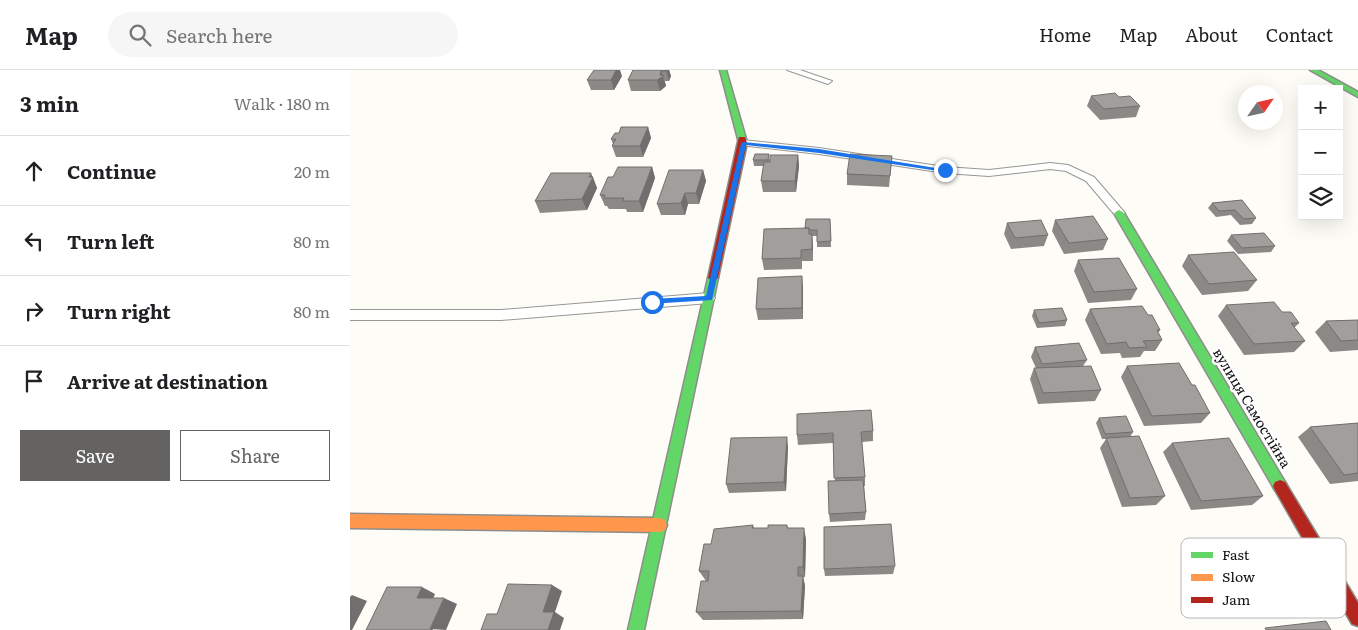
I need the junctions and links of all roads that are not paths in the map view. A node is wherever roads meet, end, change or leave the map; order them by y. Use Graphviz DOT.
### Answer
graph roads {
  1 [pos="723,70"];
  2 [pos="791,70"];
  3 [pos="1313,70"];
  4 [pos="828,81"];
  5 [pos="1358,95"];
  6 [pos="743,144"];
  7 [pos="1119,213"];
  8 [pos="709,298"];
  9 [pos="350,315"];
  10 [pos="350,521"];
  11 [pos="660,526"];
  12 [pos="1311,538"];
  13 [pos="1346,598"];
  14 [pos="1358,618"];
  15 [pos="636,630"];
  1 -- 6 [label="street"];
  2 -- 4 [label="lane"];
  3 -- 5 [label="street"];
  6 -- 7 [label="lane"];
  6 -- 8 [label="street"];
  7 -- 12 [label="street, вулиця Самостійна"];
  8 -- 9 [label="lane"];
  8 -- 11 [label="street"];
  10 -- 11 [label="street"];
  11 -- 15 [label="street"];
  13 -- 14 [label="street, вулиця Самостійна"];
}
